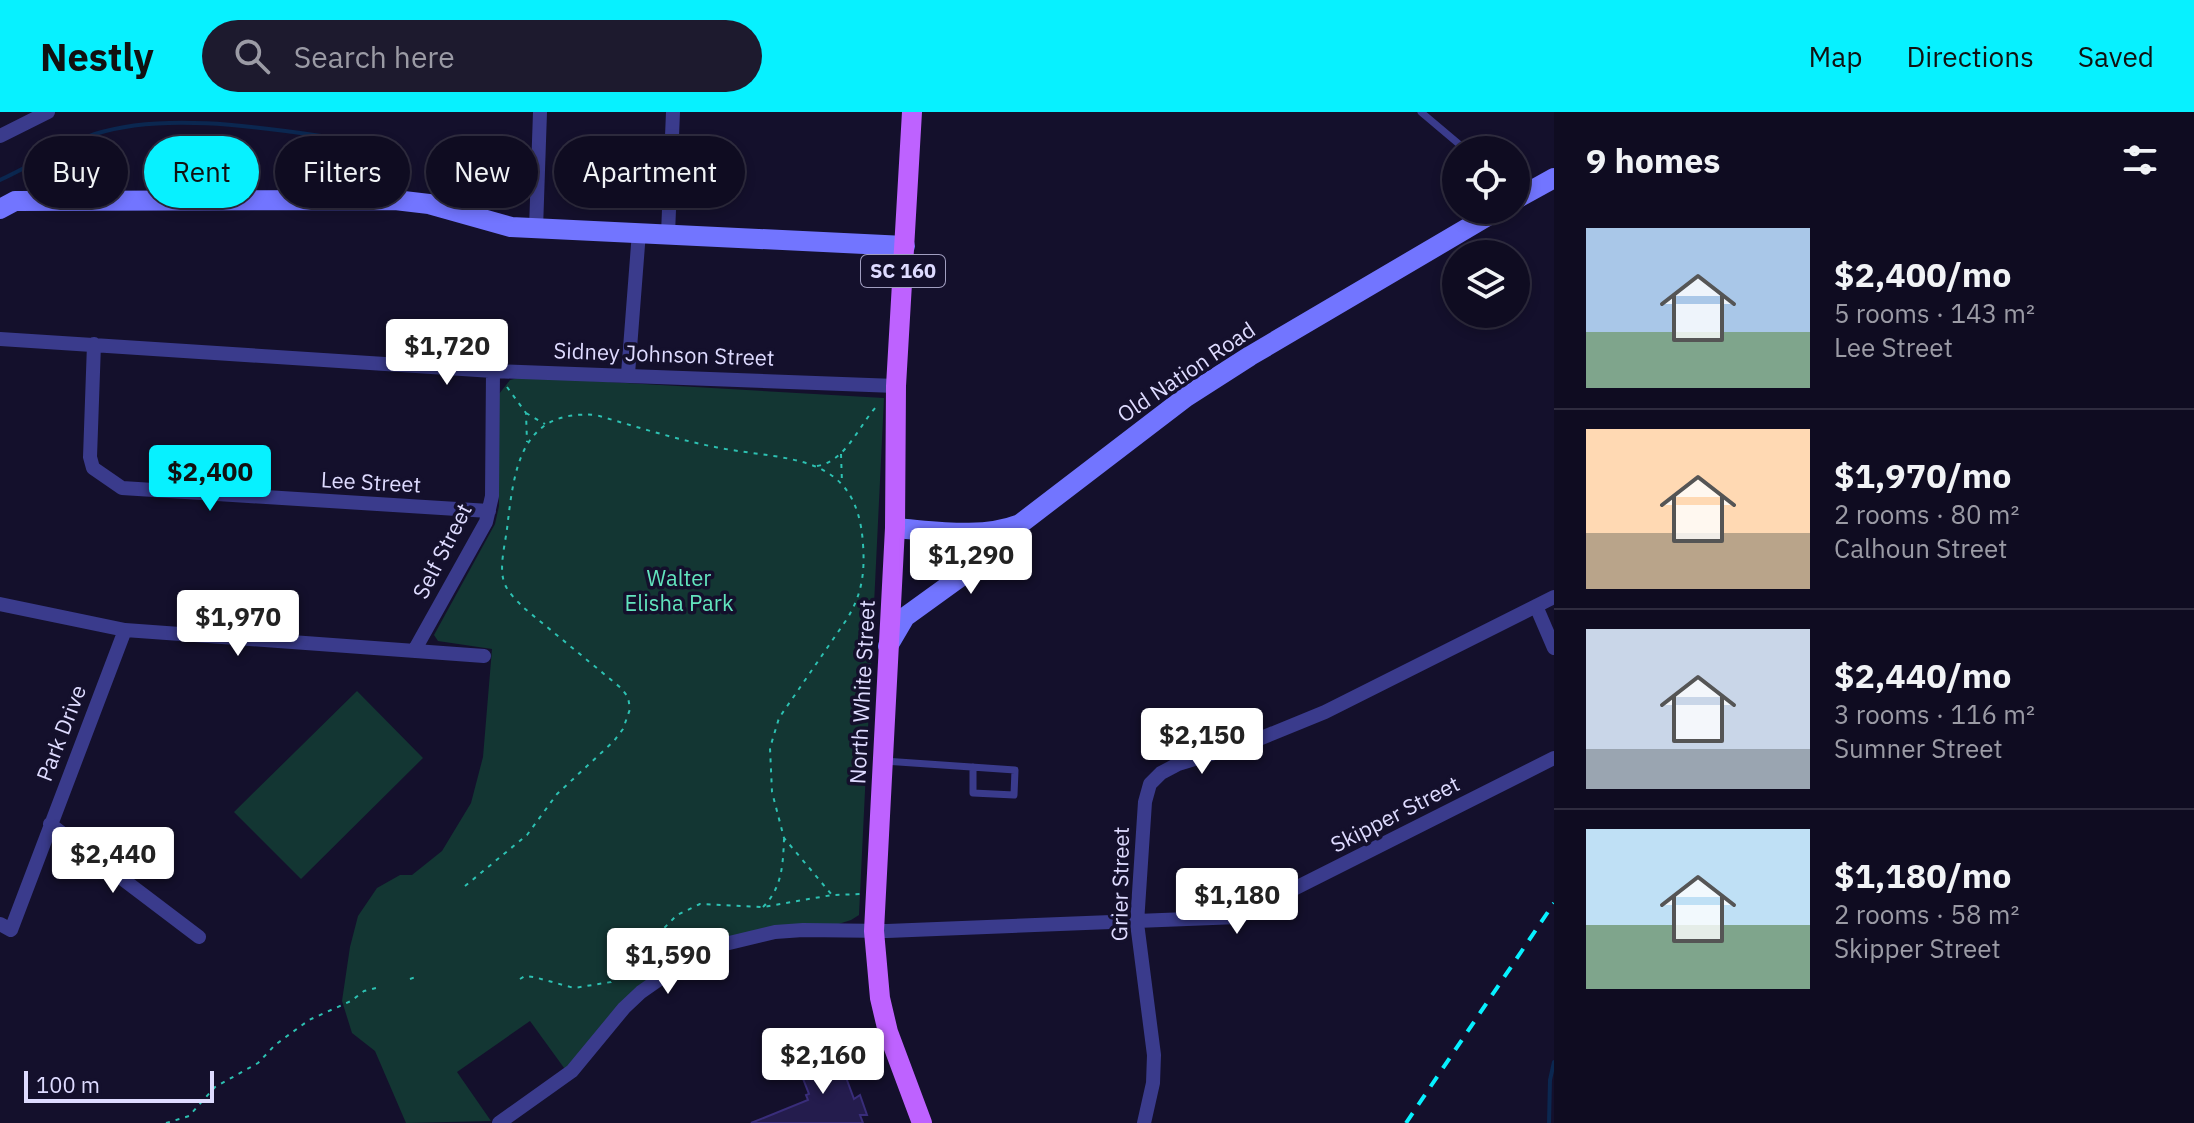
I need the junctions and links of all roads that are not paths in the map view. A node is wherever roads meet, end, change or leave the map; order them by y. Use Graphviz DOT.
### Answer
graph roads {
  1 [pos="48,112"];
  2 [pos="540,112"];
  3 [pos="673,112"];
  4 [pos="912,112"];
  5 [pos="1421,112"];
  6 [pos="0,136"];
  7 [pos="1449,136"];
  8 [pos="1554,178"];
  9 [pos="1530,188"];
  10 [pos="0,209"];
  11 [pos="1474,224"];
  12 [pos="536,229"];
  13 [pos="639,232"];
  14 [pos="668,234"];
  15 [pos="905,246"];
  16 [pos="0,339"];
  17 [pos="94,344"];
  18 [pos="493,371"];
  19 [pos="628,374"];
  20 [pos="891,392"];
  21 [pos="489,511"];
  22 [pos="1020,524"];
  23 [pos="895,528"];
  24 [pos="1554,597"];
  25 [pos="0,604"];
  26 [pos="1536,606"];
  27 [pos="125,630"];
  28 [pos="888,646"];
  29 [pos="1554,648"];
  30 [pos="414,651"];
  31 [pos="484,656"];
  32 [pos="1554,758"];
  33 [pos="882,760"];
  34 [pos="973,767"];
  35 [pos="50,824"];
  36 [pos="1137,923"];
  37 [pos="0,924"];
  38 [pos="874,931"];
  39 [pos="199,937"];
  40 [pos="499,1123"];
  41 [pos="922,1123"];
  42 [pos="1144,1123"];
  1 -- 6 [label="street"];
  2 -- 12 [label="street"];
  3 -- 14 [label="street"];
  4 -- 15 [label="main road, North White Street / SC 160"];
  5 -- 7 [label="lane"];
  8 -- 9 [label="main road"];
  10 -- 12 [label="main road"];
  11 -- 22 [label="main road, Old Nation Road"];
  12 -- 13 [label="main road"];
  13 -- 14 [label="main road"];
  13 -- 19 [label="street"];
  14 -- 15 [label="main road"];
  15 -- 20 [label="main road, North White Street / SC 160"];
  16 -- 17 [label="street, Sidney Johnson Street"];
  17 -- 18 [label="street, Sidney Johnson Street"];
  17 -- 21 [label="street, Lee Street"];
  18 -- 19 [label="street, Sidney Johnson Street"];
  18 -- 21 [label="street, Self Street"];
  19 -- 20 [label="street, Sidney Johnson Street"];
  20 -- 23 [label="main road, North White Street / SC 160"];
  21 -- 30 [label="street, Self Street"];
  22 -- 23 [label="main road, Old Nation Road"];
  22 -- 28 [label="main road"];
  23 -- 28 [label="main road, North White Street"];
  24 -- 26 [label="street, Grier Street"];
  25 -- 27 [label="street"];
  26 -- 29 [label="street"];
  26 -- 36 [label="street, Grier Street"];
  27 -- 30 [label="street"];
  27 -- 35 [label="street, Park Drive"];
  28 -- 33 [label="main road, North White Street"];
  30 -- 31 [label="street"];
  32 -- 36 [label="street, Skipper Street"];
  33 -- 34 [label="lane"];
  33 -- 38 [label="main road, North White Street"];
  34 -- 34 [label="lane"];
  35 -- 37 [label="street, Park Drive"];
  35 -- 39 [label="street"];
  36 -- 38 [label="street, Skipper Street"];
  36 -- 42 [label="street, Grier Street"];
  38 -- 40 [label="street, Skipper Street"];
  38 -- 41 [label="main road, North White Street"];
}
